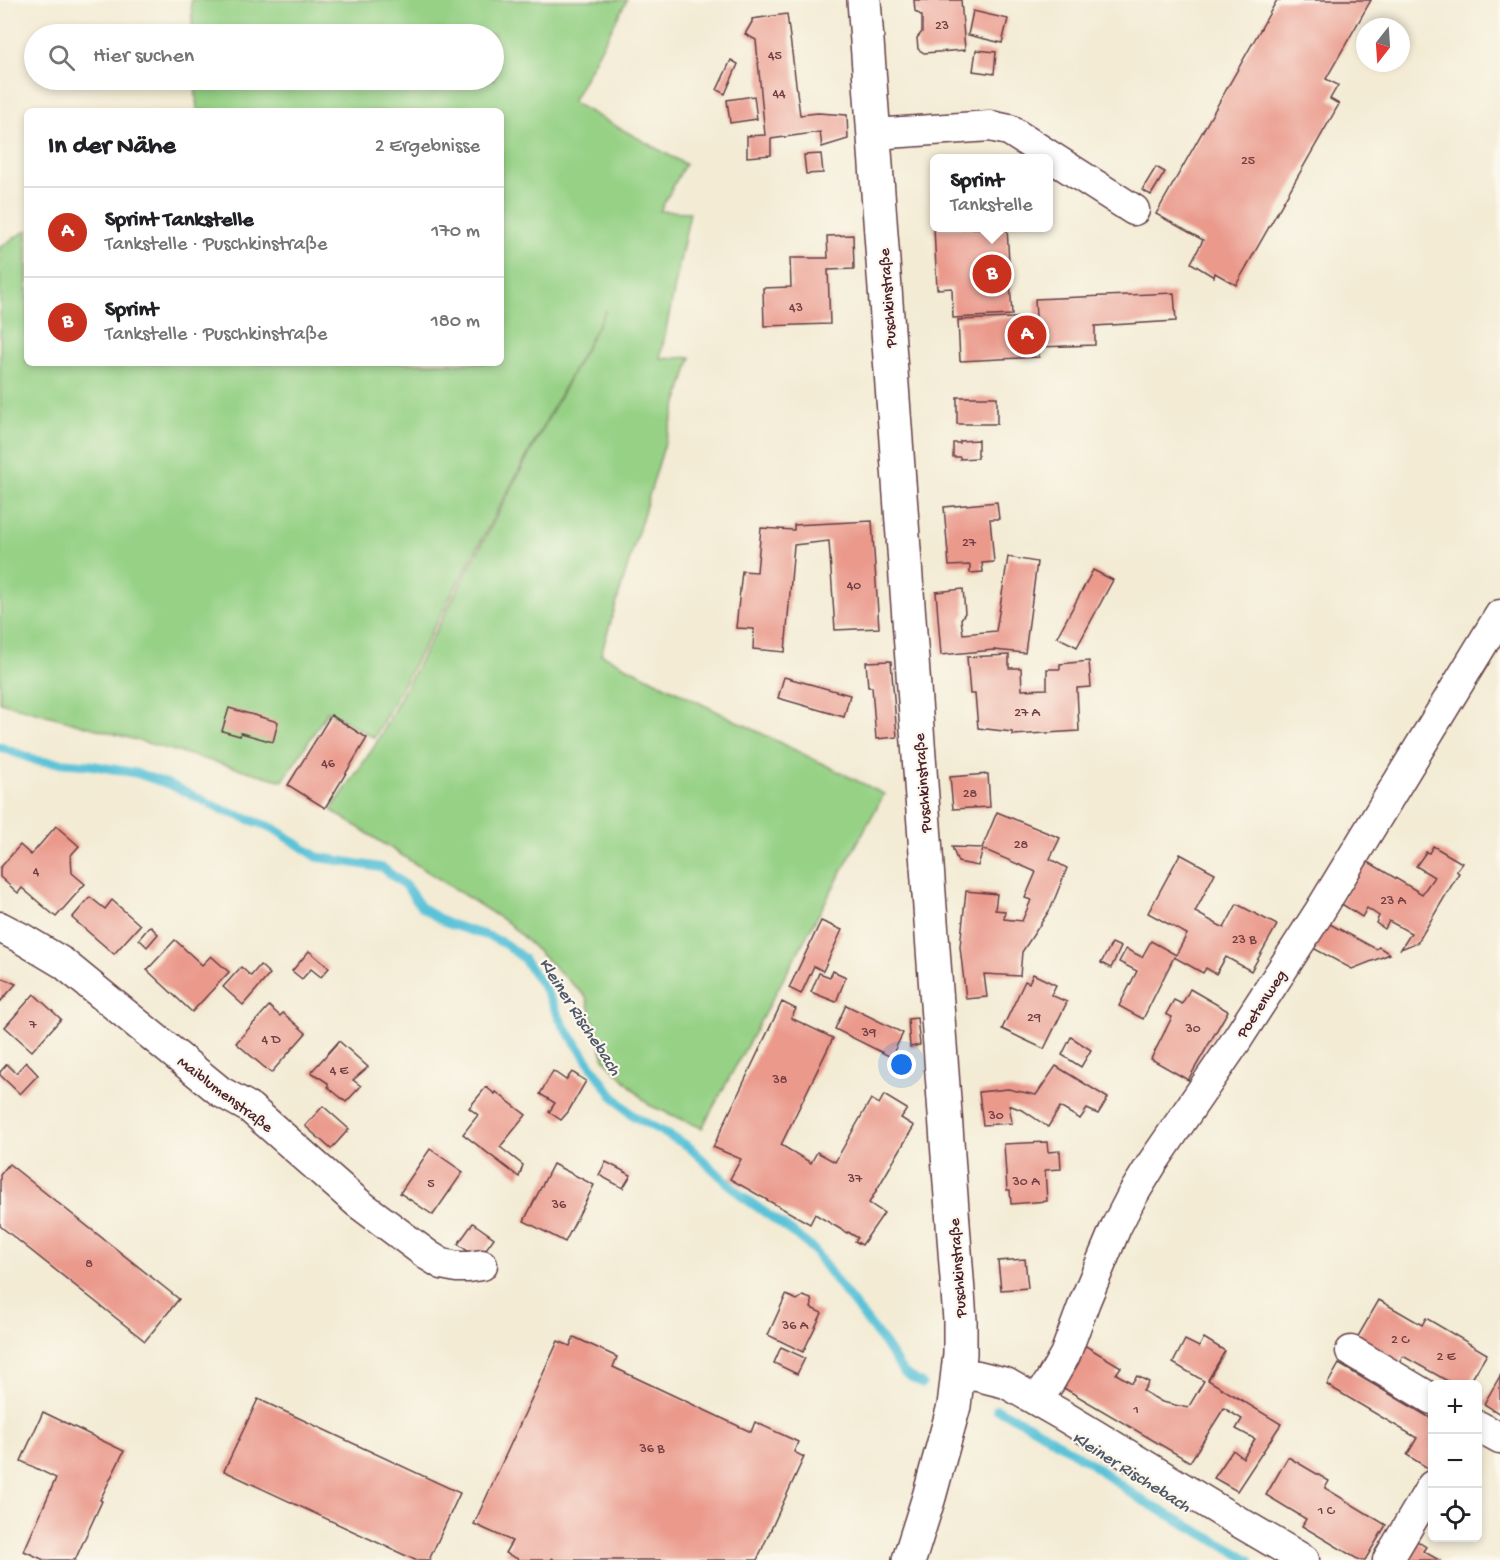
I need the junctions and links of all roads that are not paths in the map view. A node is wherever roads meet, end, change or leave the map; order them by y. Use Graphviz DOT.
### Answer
graph roads {
  1 [pos="864,0"];
  2 [pos="874,134"];
  3 [pos="1046,154"];
  4 [pos="1053,158"];
  5 [pos="1134,210"];
  6 [pos="1500,615"];
  7 [pos="0,927"];
  8 [pos="482,1265"];
  9 [pos="1351,1351"];
  10 [pos="956,1389"];
  11 [pos="1428,1397"];
  12 [pos="1037,1400"];
  13 [pos="1482,1428"];
  14 [pos="1500,1438"];
  15 [pos="1431,1488"];
  16 [pos="909,1560"];
  17 [pos="1304,1560"];
  18 [pos="1388,1560"];
  1 -- 2 [label="main road, Puschkinstraße"];
  2 -- 3 [label="street"];
  2 -- 10 [label="main road, Puschkinstraße"];
  4 -- 5 [label="street"];
  6 -- 12 [label="street, Poetenweg"];
  7 -- 8 [label="street, Maiblumenstraße"];
  9 -- 11 [label="street"];
  10 -- 12 [label="street"];
  10 -- 16 [label="main road, Puschkinstraße"];
  12 -- 17 [label="street"];
  13 -- 14 [label="street"];
  15 -- 18 [label="street"];
}
